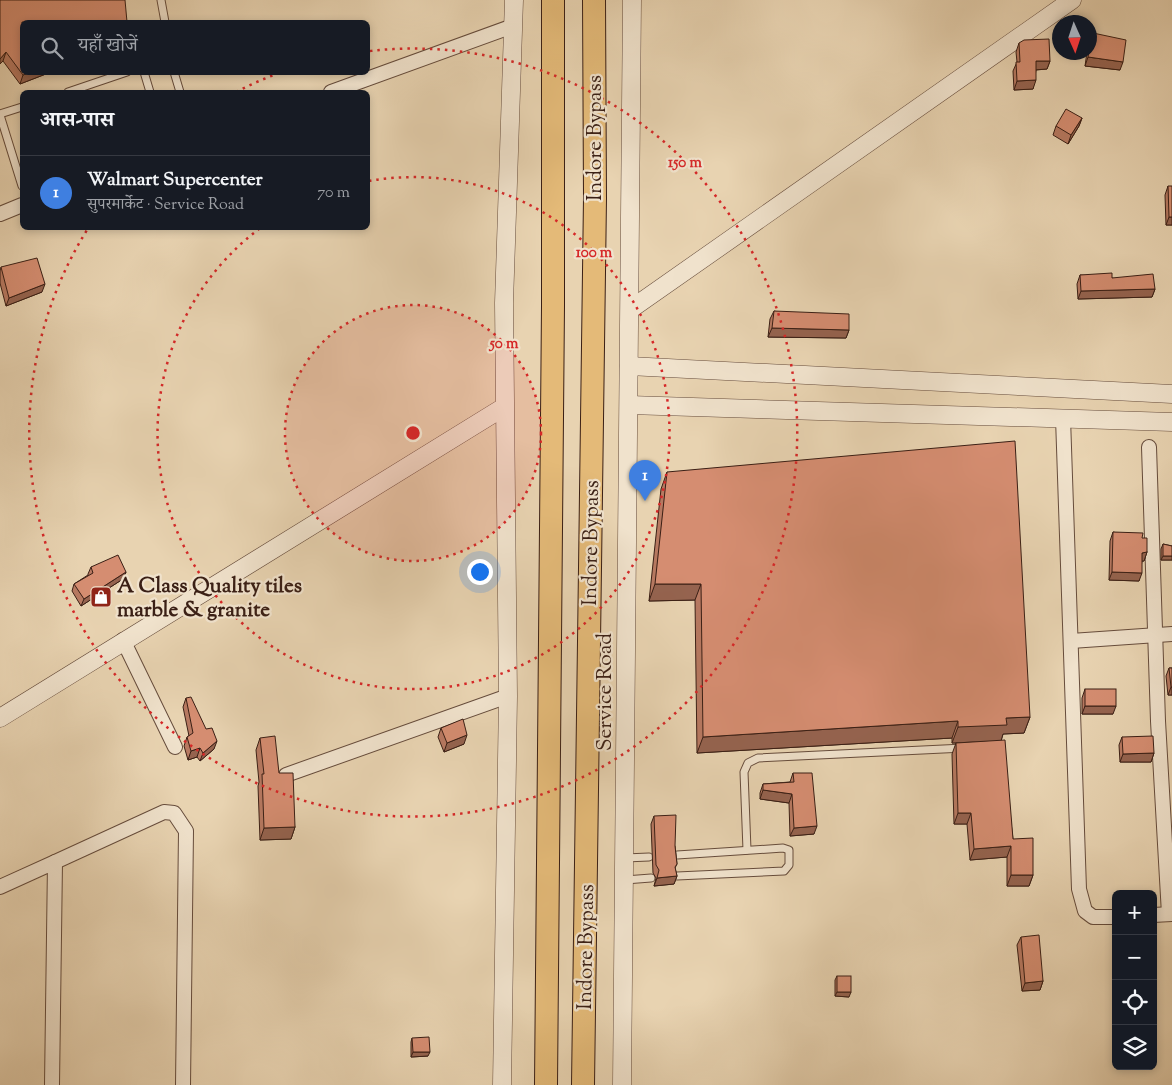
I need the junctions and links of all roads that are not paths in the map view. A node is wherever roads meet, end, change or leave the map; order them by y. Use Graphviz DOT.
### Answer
graph roads {
  1 [pos="161,0"];
  2 [pos="514,0"];
  3 [pos="553,0"];
  4 [pos="594,0"];
  5 [pos="632,0"];
  6 [pos="1072,0"];
  7 [pos="164,20"];
  8 [pos="514,26"];
  9 [pos="118,75"];
  10 [pos="145,75"];
  11 [pos="175,75"];
  12 [pos="74,90"];
  13 [pos="149,90"];
  14 [pos="179,90"];
  15 [pos="338,90"];
  16 [pos="20,108"];
  17 [pos="0,115"];
  18 [pos="20,180"];
  19 [pos="20,206"];
  20 [pos="0,214"];
  21 [pos="631,308"];
  22 [pos="629,366"];
  23 [pos="1172,394"];
  24 [pos="629,405"];
  25 [pos="504,407"];
  26 [pos="1063,418"];
  27 [pos="1172,422"];
  28 [pos="1149,447"];
  29 [pos="1172,634"];
  30 [pos="1156,635"];
  31 [pos="123,640"];
  32 [pos="1071,641"];
  33 [pos="508,696"];
  34 [pos="0,718"];
  35 [pos="175,747"];
  36 [pos="970,748"];
  37 [pos="286,775"];
  38 [pos="747,850"];
  39 [pos="677,855"];
  40 [pos="649,857"];
  41 [pos="625,858"];
  42 [pos="55,862"];
  43 [pos="677,876"];
  44 [pos="651,878"];
  45 [pos="624,880"];
  46 [pos="0,887"];
  47 [pos="1170,914"];
  48 [pos="1157,915"];
  49 [pos="1112,916"];
  50 [pos="52,1085"];
  51 [pos="183,1085"];
  52 [pos="502,1085"];
  53 [pos="546,1085"];
  54 [pos="583,1085"];
  55 [pos="622,1085"];
  1 -- 7 [label="lane"];
  2 -- 8 [label="street"];
  3 -- 53 [label="highway, Indore Bypass"];
  4 -- 54 [label="highway, Indore Bypass"];
  5 -- 21 [label="street, Service Road"];
  6 -- 21 [label="street"];
  8 -- 15 [label="street"];
  8 -- 25 [label="street"];
  9 -- 12 [label="lane"];
  10 -- 13 [label="lane"];
  11 -- 14 [label="lane"];
  16 -- 17 [label="lane"];
  17 -- 18 [label="lane"];
  19 -- 20 [label="street"];
  21 -- 22 [label="street, Service Road"];
  22 -- 23 [label="street"];
  22 -- 24 [label="street, Service Road"];
  24 -- 26 [label="street"];
  24 -- 41 [label="street, Service Road"];
  25 -- 31 [label="street"];
  25 -- 33 [label="street"];
  26 -- 27 [label="street"];
  26 -- 32 [label="street"];
  28 -- 30 [label="street"];
  29 -- 30 [label="street"];
  30 -- 32 [label="street"];
  30 -- 47 [label="street"];
  31 -- 34 [label="street"];
  31 -- 35 [label="street"];
  32 -- 49 [label="street"];
  33 -- 37 [label="street"];
  33 -- 52 [label="street"];
  36 -- 38 [label="lane"];
  38 -- 39 [label="lane"];
  38 -- 43 [label="lane"];
  40 -- 41 [label="lane"];
  41 -- 45 [label="street, Service Road"];
  42 -- 46 [label="street"];
  42 -- 50 [label="street"];
  42 -- 51 [label="street"];
  44 -- 45 [label="lane"];
  45 -- 55 [label="street, Service Road"];
  47 -- 48 [label="street"];
}
